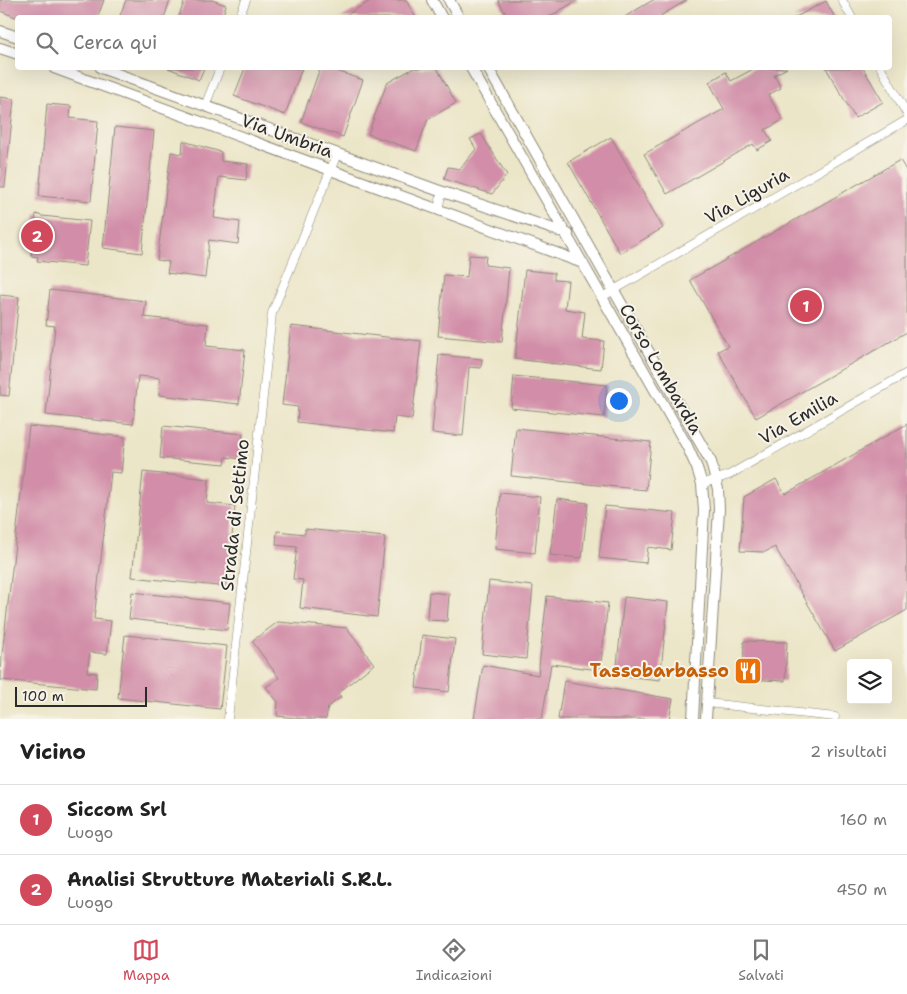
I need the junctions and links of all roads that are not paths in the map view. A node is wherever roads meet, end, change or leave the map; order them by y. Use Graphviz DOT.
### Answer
graph roads {
  1 [pos="246,0"];
  2 [pos="432,0"];
  3 [pos="449,0"];
  4 [pos="842,0"];
  5 [pos="240,15"];
  6 [pos="440,15"];
  7 [pos="457,15"];
  8 [pos="850,15"];
  9 [pos="0,31"];
  10 [pos="15,36"];
  11 [pos="0,48"];
  12 [pos="15,53"];
  13 [pos="60,70"];
  14 [pos="106,70"];
  15 [pos="219,70"];
  16 [pos="472,70"];
  17 [pos="489,70"];
  18 [pos="881,70"];
  19 [pos="130,78"];
  20 [pos="124,93"];
  21 [pos="205,106"];
  22 [pos="907,114"];
  23 [pos="907,120"];
  24 [pos="534,149"];
  25 [pos="337,154"];
  26 [pos="521,156"];
  27 [pos="330,169"];
  28 [pos="442,192"];
  29 [pos="438,209"];
  30 [pos="566,234"];
  31 [pos="586,240"];
  32 [pos="582,262"];
  33 [pos="602,269"];
  34 [pos="614,290"];
  35 [pos="602,297"];
  36 [pos="907,373"];
  37 [pos="666,381"];
  38 [pos="654,389"];
  39 [pos="717,480"];
  40 [pos="702,484"];
  41 [pos="707,703"];
  42 [pos="835,717"];
  43 [pos="228,719"];
  44 [pos="693,719"];
  45 [pos="706,719"];
  1 -- 5 [label="street"];
  2 -- 6 [label="street"];
  3 -- 7 [label="street"];
  4 -- 8 [label="street"];
  9 -- 10 [label="street"];
  11 -- 12 [label="street"];
  13 -- 20 [label="street, Via Umbria"];
  14 -- 19 [label="street, Via Umbria"];
  15 -- 21 [label="street"];
  16 -- 26 [label="street, Corso Lombardia"];
  17 -- 24 [label="street, Corso Lombardia"];
  18 -- 22 [label="street"];
  19 -- 20 [label="street"];
  19 -- 21 [label="street, Via Umbria"];
  20 -- 27 [label="street, Via Umbria"];
  21 -- 25 [label="street, Via Umbria"];
  23 -- 34 [label="street, Via Liguria"];
  24 -- 26 [label="street"];
  24 -- 31 [label="street, Corso Lombardia"];
  25 -- 27 [label="street, Strada di Settimo"];
  25 -- 28 [label="street, Via Umbria"];
  26 -- 30 [label="street, Corso Lombardia"];
  27 -- 29 [label="street, Via Umbria"];
  27 -- 43 [label="street, Strada di Settimo"];
  28 -- 29 [label="street"];
  28 -- 30 [label="street, Via Umbria"];
  29 -- 32 [label="street, Via Umbria"];
  30 -- 31 [label="street, Via Umbria"];
  30 -- 32 [label="street, Corso Lombardia"];
  31 -- 33 [label="street, Corso Lombardia"];
  32 -- 33 [label="street, Via Umbria"];
  32 -- 35 [label="street, Corso Lombardia"];
  33 -- 34 [label="street, Corso Lombardia"];
  34 -- 35 [label="street, Via Liguria"];
  34 -- 37 [label="street, Corso Lombardia"];
  35 -- 38 [label="street, Corso Lombardia"];
  36 -- 39 [label="street, Via Emilia"];
  37 -- 38 [label="street"];
  37 -- 39 [label="street, Corso Lombardia"];
  38 -- 40 [label="street, Corso Lombardia"];
  39 -- 40 [label="street, Via Emilia"];
  39 -- 41 [label="street, Corso Lombardia"];
  40 -- 44 [label="street, Corso Lombardia"];
  41 -- 42 [label="street"];
  41 -- 45 [label="street, Corso Lombardia"];
}
